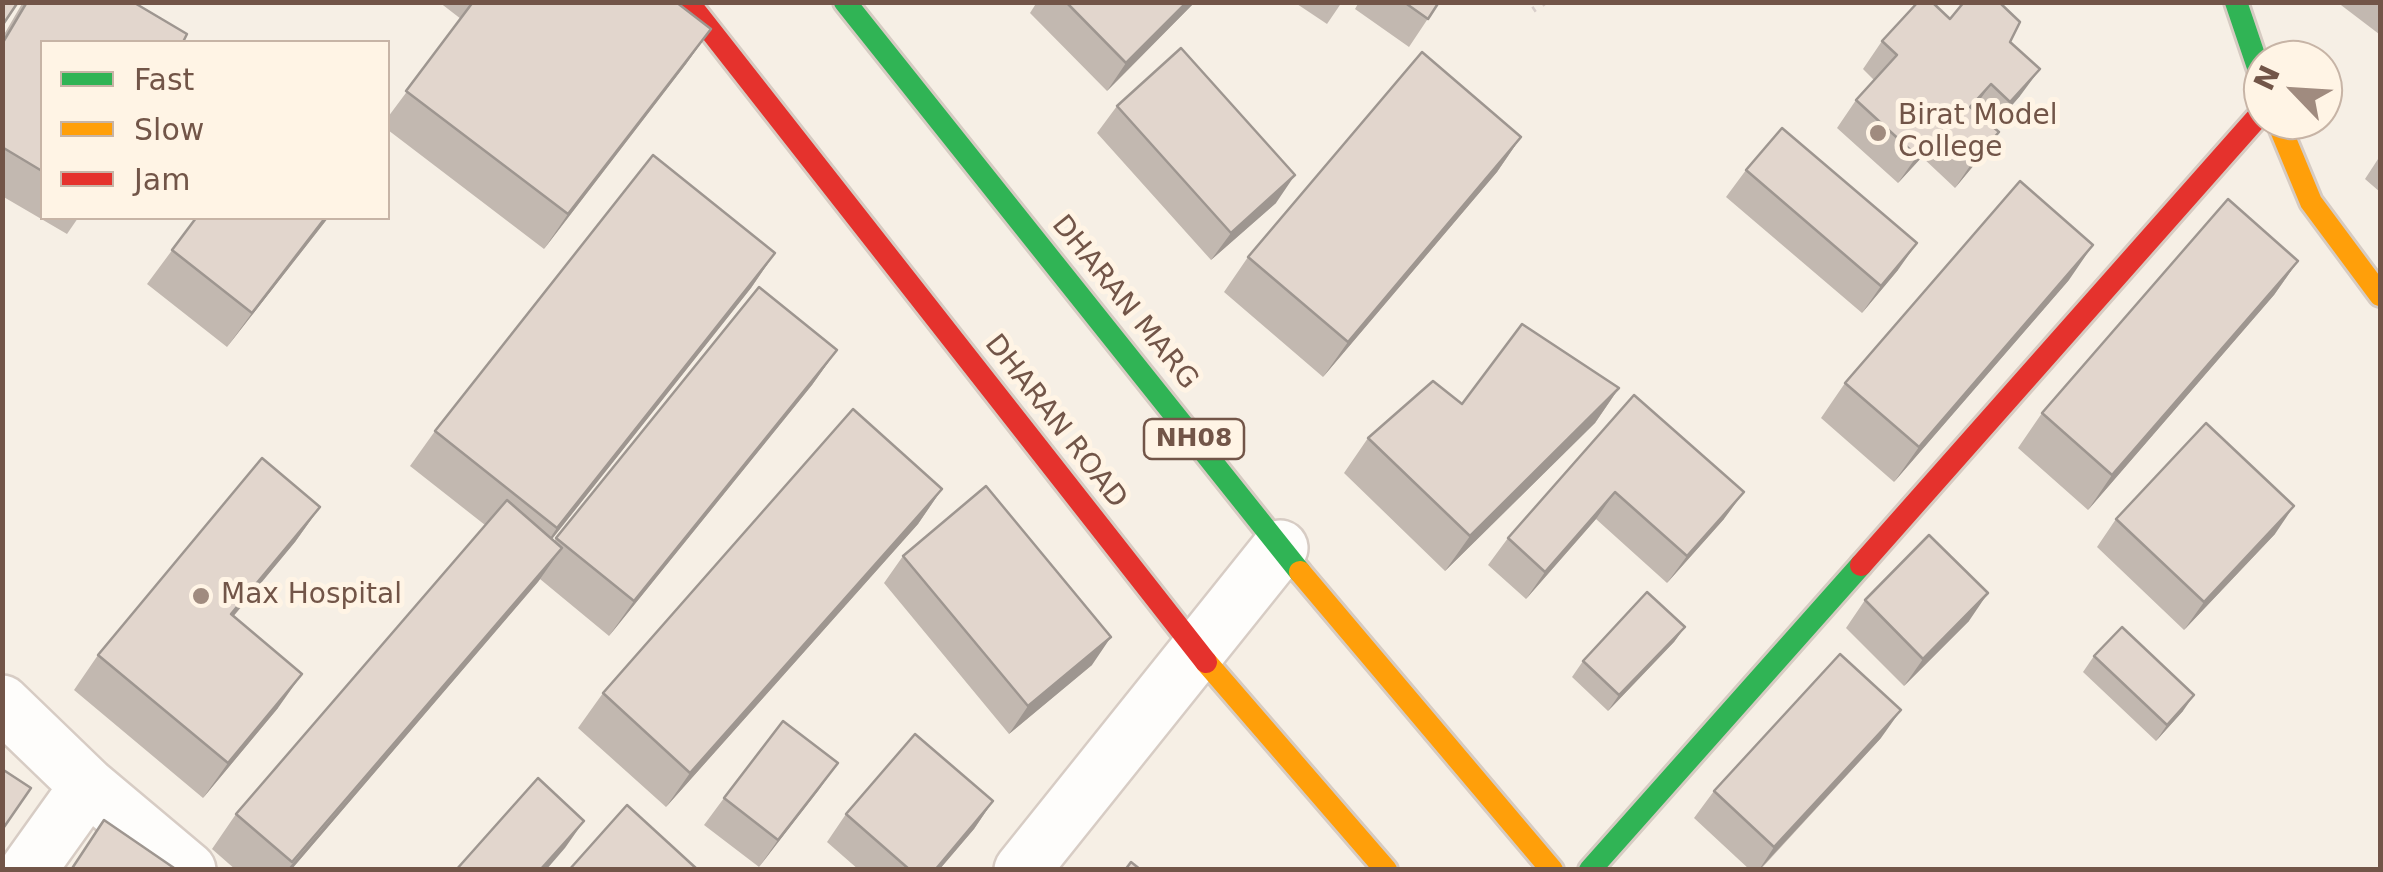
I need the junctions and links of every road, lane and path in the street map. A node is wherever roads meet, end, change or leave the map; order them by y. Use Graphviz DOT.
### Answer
graph roads {
  1 [pos="688,2"];
  2 [pos="844,2"];
  3 [pos="1545,2"];
  4 [pos="2236,2"];
  5 [pos="1533,10"];
  6 [pos="2249,40"];
  7 [pos="2243,134"];
  8 [pos="2285,140"];
  9 [pos="2380,296"];
  10 [pos="1280,548"];
  11 [pos="1197,651"];
  12 [pos="2,703"];
  13 [pos="88,786"];
  14 [pos="28,870"];
  15 [pos="188,870"];
  16 [pos="1022,870"];
  17 [pos="1386,870"];
  18 [pos="1552,870"];
  19 [pos="1590,870"];
  1 -- 11 [label="main road, DHARAN ROAD"];
  2 -- 10 [label="main road, DHARAN MARG / NH08"];
  3 -- 5 [label="path"];
  4 -- 6 [label="main road"];
  7 -- 19 [label="main road"];
  8 -- 9 [label="main road"];
  10 -- 11 [label="street"];
  10 -- 18 [label="main road, DHARAN MARG / NH08"];
  11 -- 16 [label="street"];
  11 -- 17 [label="main road, DHARAN ROAD"];
  12 -- 13 [label="street"];
  13 -- 14 [label="street"];
  13 -- 15 [label="street"];
}
